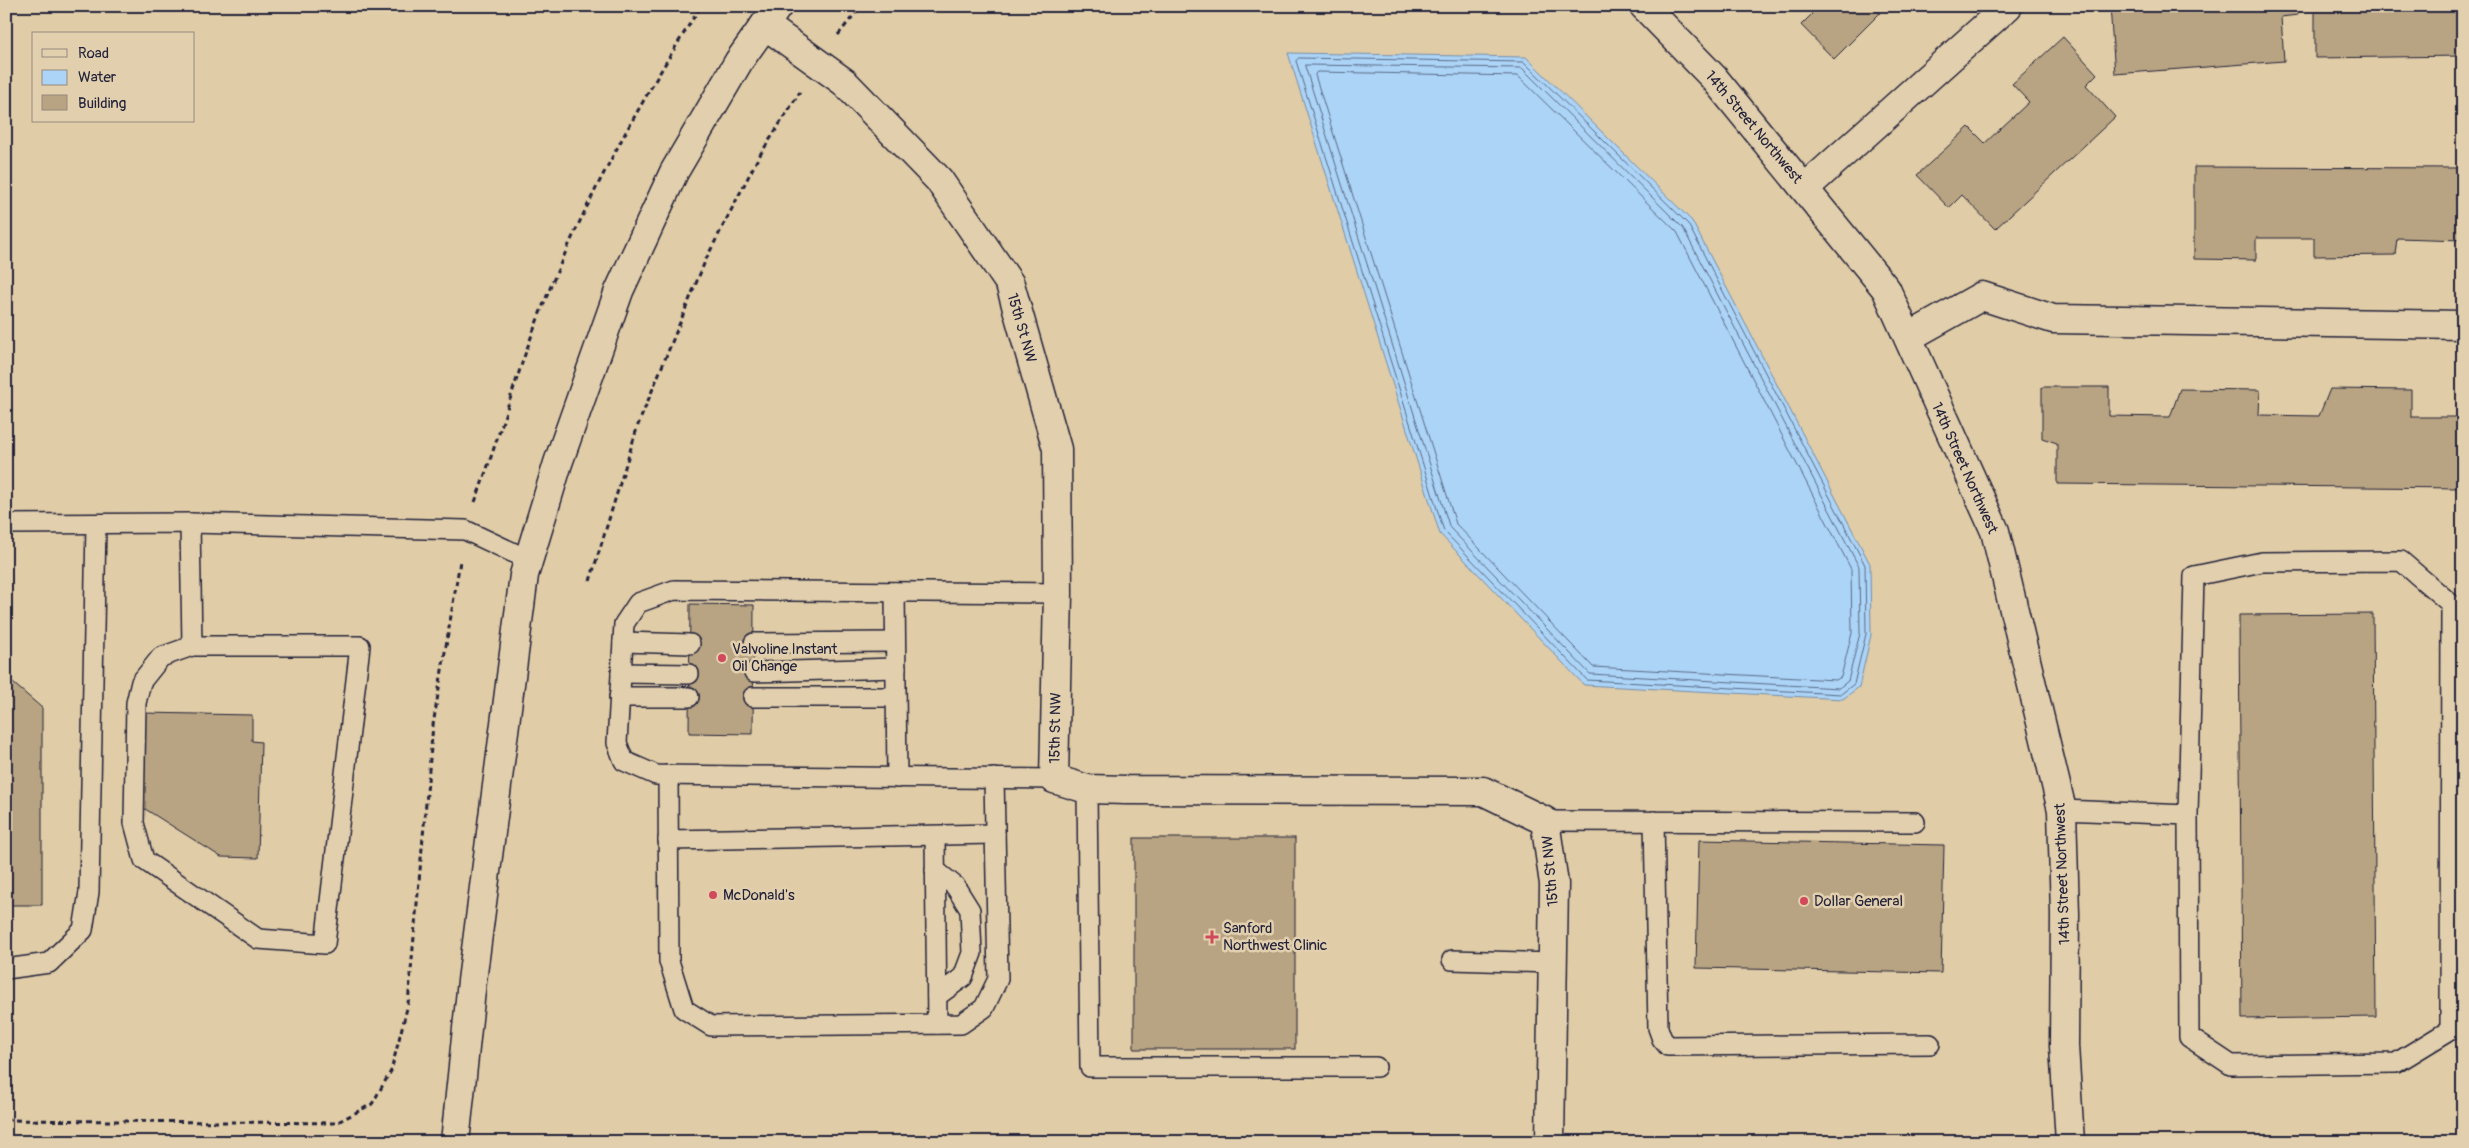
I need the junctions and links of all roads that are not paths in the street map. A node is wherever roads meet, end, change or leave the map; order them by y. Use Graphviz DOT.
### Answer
graph roads {
  1 [pos="1644,6"];
  2 [pos="2008,6"];
  3 [pos="771,16"];
  4 [pos="1805,188"];
  5 [pos="2463,325"];
  6 [pos="1909,337"];
  7 [pos="190,523"];
  8 [pos="6,524"];
  9 [pos="96,524"];
  10 [pos="529,560"];
  11 [pos="895,592"];
  12 [pos="1058,593"];
  13 [pos="624,642"];
  14 [pos="895,642"];
  15 [pos="754,643"];
  16 [pos="690,644"];
  17 [pos="192,646"];
  18 [pos="896,668"];
  19 [pos="754,672"];
  20 [pos="621,673"];
  21 [pos="690,674"];
  22 [pos="896,696"];
  23 [pos="619,697"];
  24 [pos="689,697"];
  25 [pos="753,697"];
  26 [pos="668,775"];
  27 [pos="897,778"];
  28 [pos="994,778"];
  29 [pos="1054,779"];
  30 [pos="1088,789"];
  31 [pos="2062,810"];
  32 [pos="2188,815"];
  33 [pos="1544,821"];
  34 [pos="1654,821"];
  35 [pos="1915,822"];
  36 [pos="995,834"];
  37 [pos="935,837"];
  38 [pos="668,840"];
  39 [pos="935,870"];
  40 [pos="1452,960"];
  41 [pos="1553,963"];
  42 [pos="6,969"];
  43 [pos="937,996"];
  44 [pos="937,1024"];
  45 [pos="1930,1044"];
  46 [pos="1376,1067"];
  47 [pos="455,1142"];
  48 [pos="1550,1142"];
  49 [pos="2070,1142"];
  1 -- 4 [label="street, 14th Street Northwest"];
  2 -- 4 [label="street"];
  3 -- 10 [label="street"];
  3 -- 12 [label="street, 15th St NW"];
  4 -- 6 [label="street, 14th Street Northwest"];
  5 -- 6 [label="street"];
  6 -- 31 [label="street, 14th Street Northwest"];
  7 -- 9 [label="lane"];
  7 -- 10 [label="lane"];
  7 -- 17 [label="lane"];
  8 -- 9 [label="lane"];
  9 -- 42 [label="lane"];
  10 -- 47 [label="street"];
  11 -- 12 [label="lane"];
  11 -- 13 [label="lane"];
  11 -- 14 [label="lane"];
  12 -- 29 [label="street, 15th St NW"];
  13 -- 16 [label="lane"];
  13 -- 20 [label="lane"];
  14 -- 15 [label="lane"];
  14 -- 18 [label="lane"];
  17 -- 17 [label="lane"];
  18 -- 19 [label="lane"];
  18 -- 22 [label="lane"];
  20 -- 21 [label="lane"];
  20 -- 23 [label="lane"];
  22 -- 25 [label="lane"];
  22 -- 27 [label="lane"];
  23 -- 24 [label="lane"];
  23 -- 26 [label="lane"];
  26 -- 27 [label="lane"];
  26 -- 38 [label="lane"];
  27 -- 28 [label="lane"];
  28 -- 29 [label="lane"];
  28 -- 36 [label="lane"];
  29 -- 30 [label="street, 15th St NW"];
  30 -- 33 [label="street, 15th St NW"];
  30 -- 46 [label="lane"];
  31 -- 32 [label="lane"];
  31 -- 49 [label="street, 14th Street Northwest"];
  32 -- 32 [label="lane"];
  33 -- 34 [label="lane"];
  33 -- 41 [label="street, 15th St NW"];
  34 -- 35 [label="lane"];
  34 -- 45 [label="lane"];
  36 -- 37 [label="lane"];
  36 -- 44 [label="lane"];
  37 -- 38 [label="lane"];
  37 -- 39 [label="lane"];
  38 -- 44 [label="lane"];
  39 -- 43 [label="lane"];
  39 -- 43 [label="lane"];
  40 -- 41 [label="lane"];
  41 -- 48 [label="street, 15th St NW"];
  43 -- 44 [label="lane"];
}
